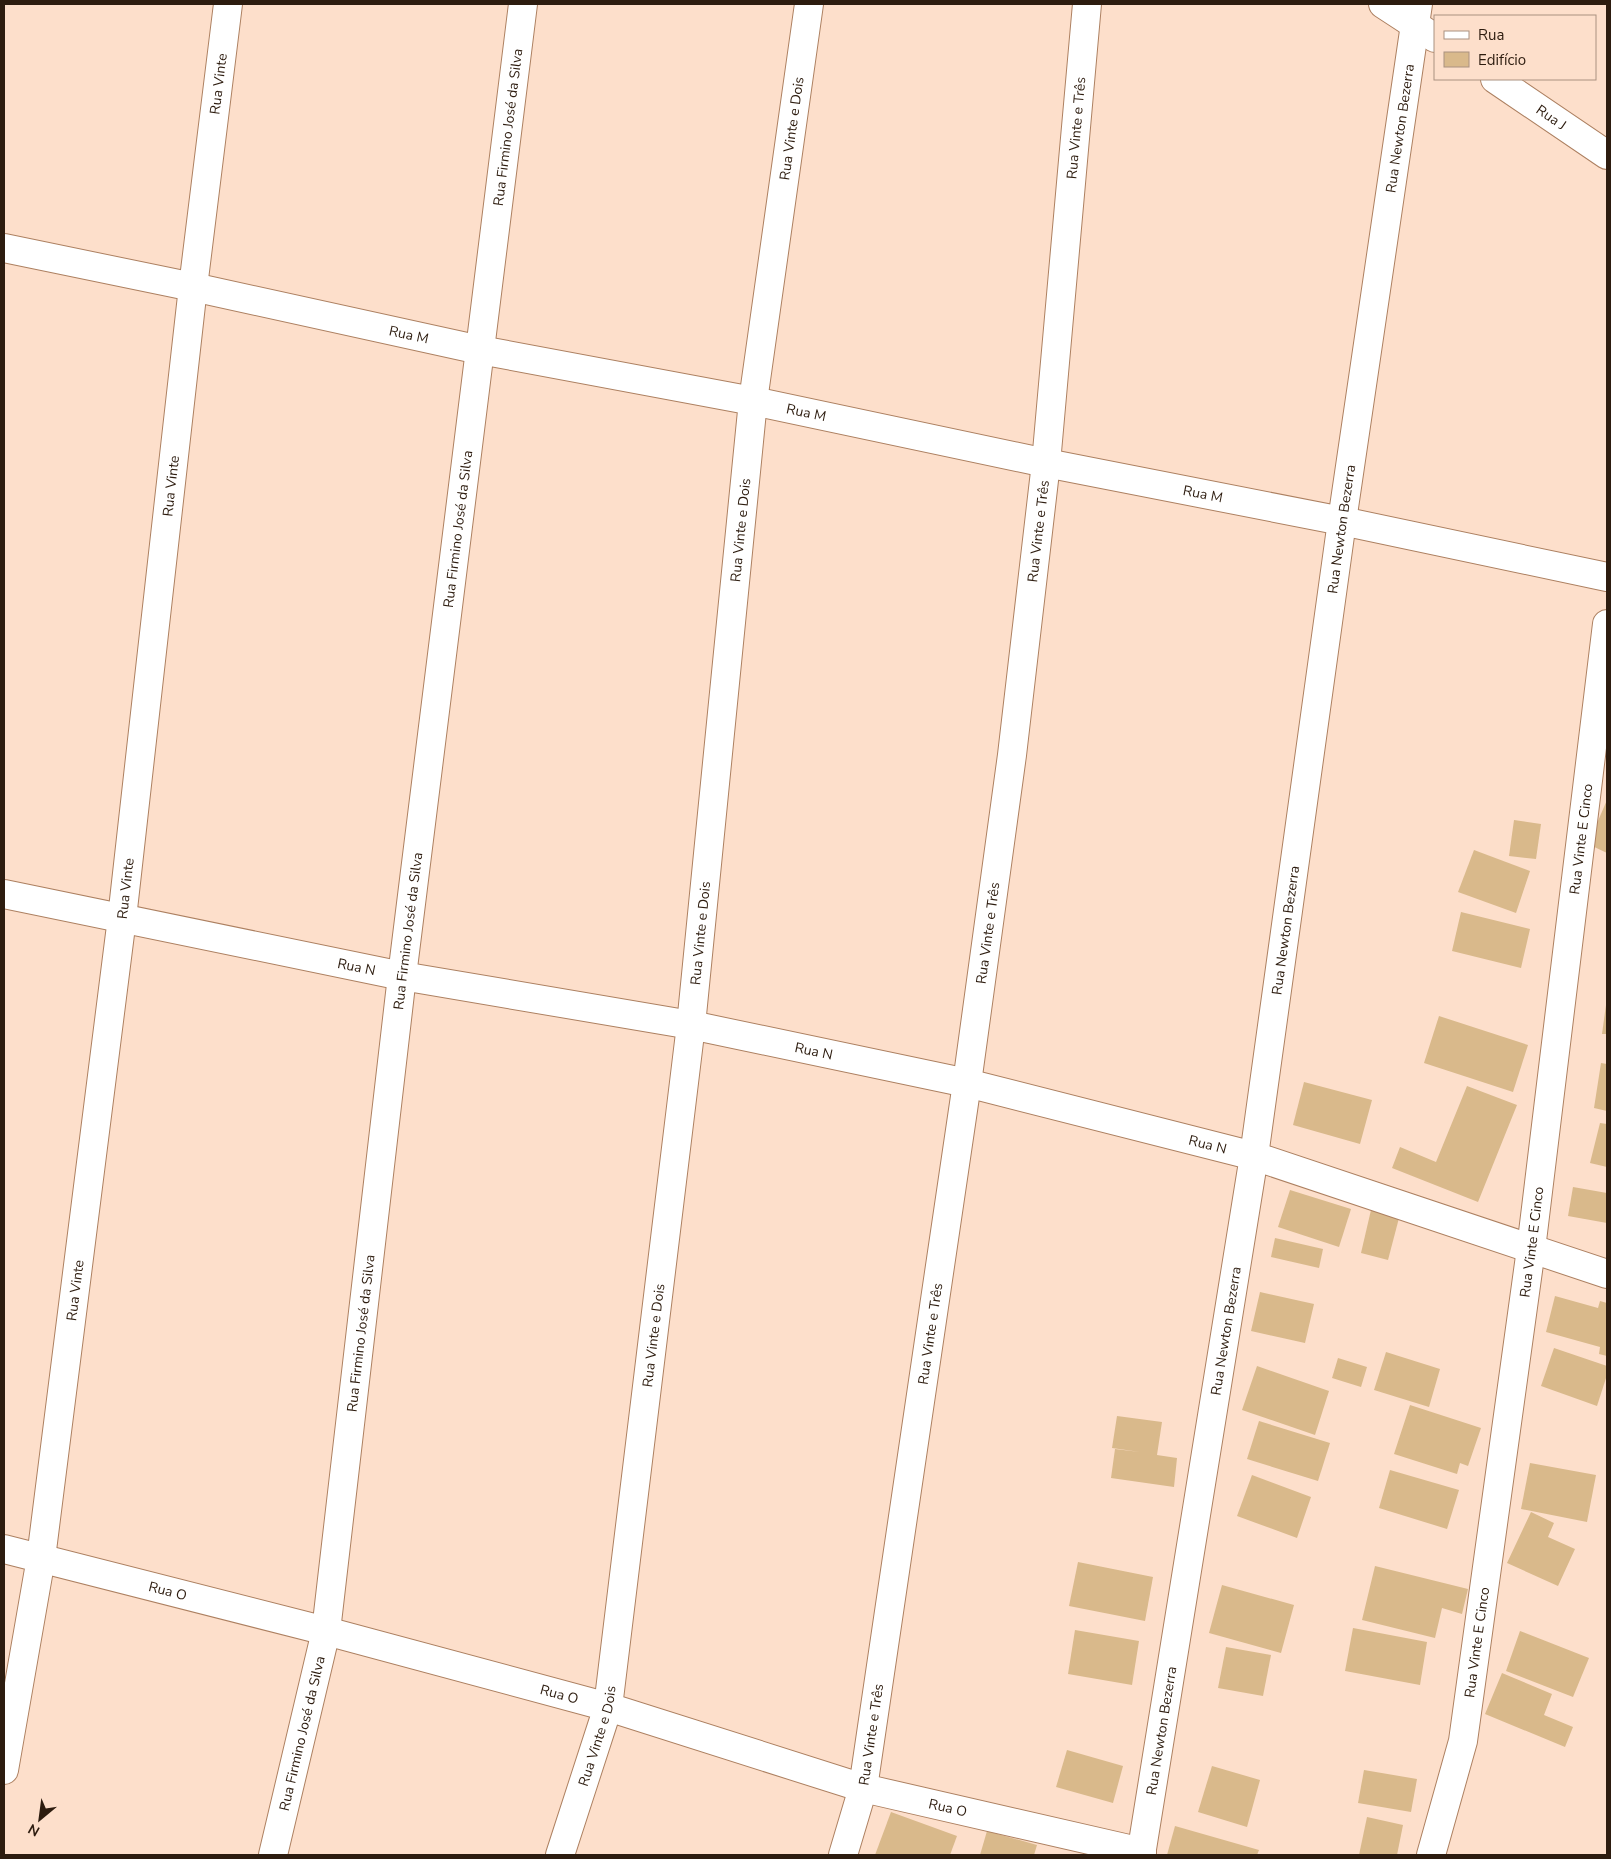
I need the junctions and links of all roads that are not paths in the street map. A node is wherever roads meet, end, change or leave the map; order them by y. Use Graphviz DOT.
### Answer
graph roads {
  1 [pos="228,4"];
  2 [pos="523,4"];
  3 [pos="809,4"];
  4 [pos="1087,4"];
  5 [pos="1383,4"];
  6 [pos="1423,22"];
  7 [pos="1496,80"];
  8 [pos="1607,155"];
  9 [pos="4,248"];
  10 [pos="193,287"];
  11 [pos="480,350"];
  12 [pos="753,401"];
  13 [pos="1046,463"];
  14 [pos="1342,521"];
  15 [pos="1607,577"];
  16 [pos="1607,624"];
  17 [pos="4,894"];
  18 [pos="122,918"];
  19 [pos="402,976"];
  20 [pos="691,1025"];
  21 [pos="967,1083"];
  22 [pos="1254,1156"];
  23 [pos="1531,1249"];
  24 [pos="1607,1274"];
  25 [pos="4,1549"];
  26 [pos="41,1558"];
  27 [pos="326,1631"];
  28 [pos="608,1707"];
  29 [pos="4,1770"];
  30 [pos="863,1788"];
  31 [pos="1142,1854"];
  32 [pos="273,1855"];
  33 [pos="560,1855"];
  34 [pos="843,1855"];
  35 [pos="1431,1855"];
  1 -- 10 [label="street, Rua Vinte"];
  2 -- 11 [label="street, Rua Firmino José da Silva"];
  3 -- 12 [label="street, Rua Vinte e Dois"];
  4 -- 13 [label="street, Rua Vinte e Três"];
  5 -- 6 [label="street"];
  6 -- 14 [label="street, Rua Newton Bezerra"];
  7 -- 8 [label="street, Rua J"];
  9 -- 10 [label="street, Rua M"];
  10 -- 11 [label="street, Rua M"];
  10 -- 18 [label="street, Rua Vinte"];
  11 -- 12 [label="street, Rua M"];
  11 -- 19 [label="street, Rua Firmino José da Silva"];
  12 -- 13 [label="street, Rua M"];
  12 -- 20 [label="street, Rua Vinte e Dois"];
  13 -- 14 [label="street, Rua M"];
  13 -- 21 [label="street, Rua Vinte e Três"];
  14 -- 15 [label="street, Rua M"];
  14 -- 22 [label="street, Rua Newton Bezerra"];
  16 -- 23 [label="street, Rua Vinte E Cinco"];
  17 -- 18 [label="street, Rua N"];
  18 -- 19 [label="street, Rua N"];
  18 -- 26 [label="street, Rua Vinte"];
  19 -- 20 [label="street, Rua N"];
  19 -- 27 [label="street, Rua Firmino José da Silva"];
  20 -- 21 [label="street, Rua N"];
  20 -- 28 [label="street, Rua Vinte e Dois"];
  21 -- 22 [label="street, Rua N"];
  21 -- 30 [label="street, Rua Vinte e Três"];
  22 -- 23 [label="street, Rua N"];
  22 -- 31 [label="street, Rua Newton Bezerra"];
  23 -- 24 [label="street, Rua N"];
  23 -- 35 [label="street, Rua Vinte E Cinco"];
  25 -- 26 [label="street, Rua O"];
  26 -- 27 [label="street, Rua O"];
  26 -- 29 [label="street, Rua Vinte"];
  27 -- 28 [label="street, Rua O"];
  27 -- 32 [label="street, Rua Firmino José da Silva"];
  28 -- 30 [label="street, Rua O"];
  28 -- 33 [label="street, Rua Vinte e Dois"];
  30 -- 31 [label="street, Rua O"];
  30 -- 34 [label="street, Rua Vinte e Três"];
}
